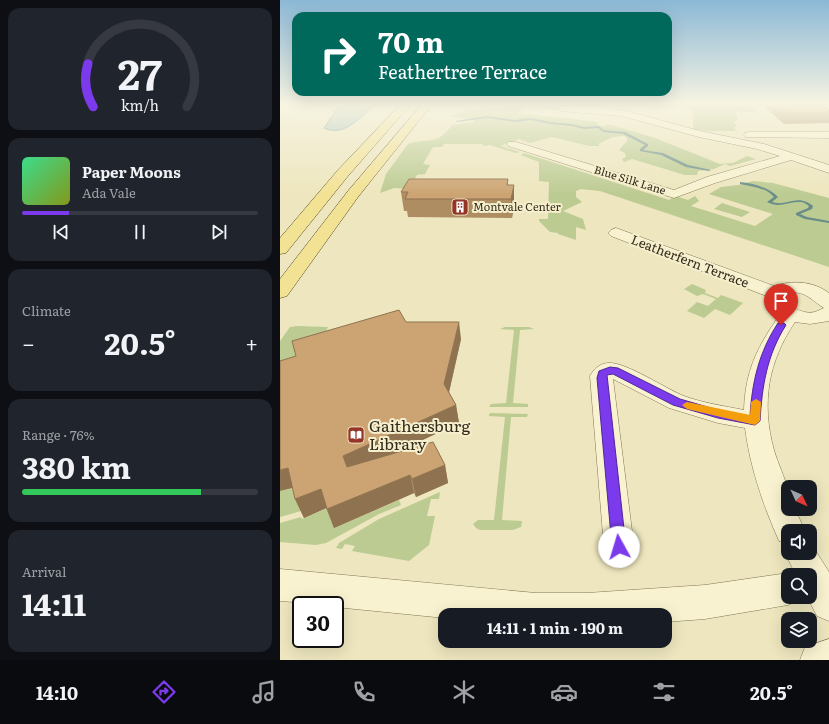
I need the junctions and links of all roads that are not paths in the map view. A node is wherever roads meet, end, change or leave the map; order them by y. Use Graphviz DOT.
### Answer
graph roads {
  1 [pos="379,134"];
  2 [pos="403,134"];
  3 [pos="702,134"];
  4 [pos="707,135"];
  5 [pos="829,135"];
  6 [pos="512,144"];
  7 [pos="793,156"];
  8 [pos="829,168"];
  9 [pos="616,233"];
  10 [pos="280,250"];
  11 [pos="280,292"];
  12 [pos="775,293"];
  13 [pos="829,304"];
  14 [pos="829,312"];
  15 [pos="791,314"];
  16 [pos="755,421"];
  17 [pos="787,524"];
  18 [pos="619,547"];
  19 [pos="280,585"];
  20 [pos="781,593"];
  21 [pos="829,657"];
  22 [pos="818,660"];
  1 -- 10 [label="main road"];
  2 -- 11 [label="main road"];
  3 -- 4 [label="street"];
  4 -- 5 [label="street"];
  4 -- 7 [label="street"];
  6 -- 7 [label="street, Blue Silk Lane"];
  7 -- 8 [label="street"];
  9 -- 12 [label="street, Leatherfern Terrace"];
  12 -- 13 [label="street"];
  12 -- 15 [label="street"];
  14 -- 15 [label="street"];
  15 -- 16 [label="street"];
  16 -- 17 [label="street"];
  16 -- 18 [label="street"];
  19 -- 20 [label="street"];
  21 -- 22 [label="street"];
}
